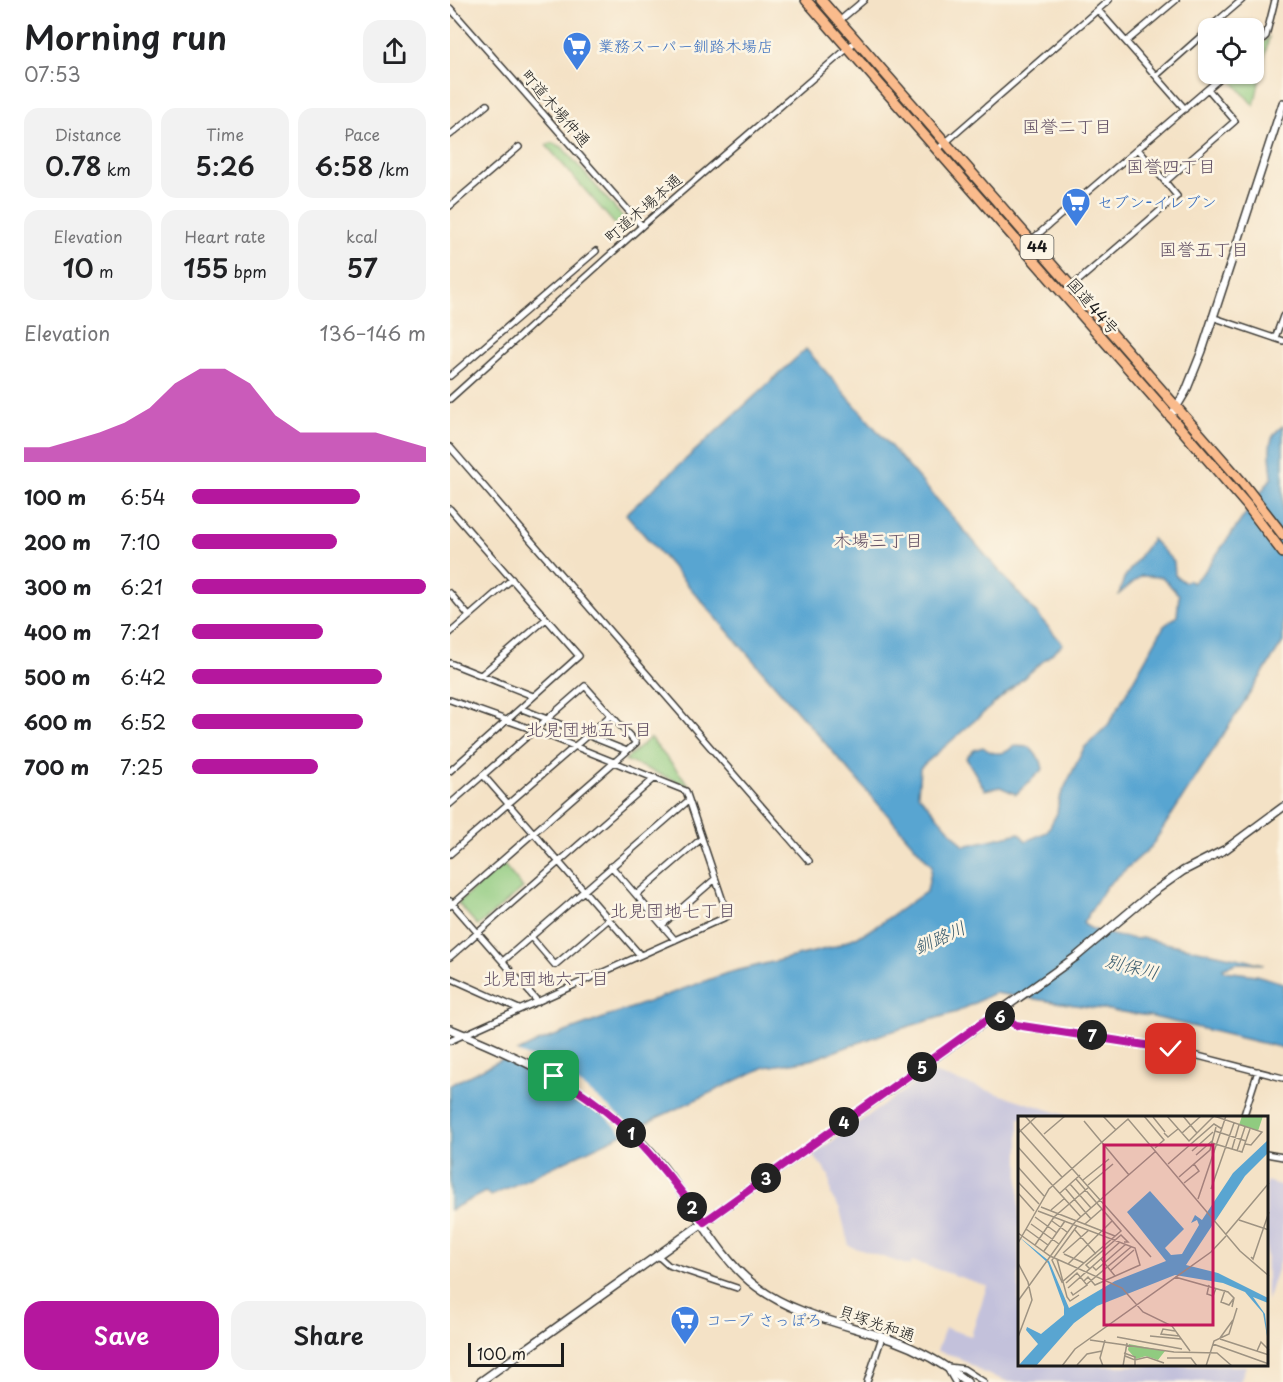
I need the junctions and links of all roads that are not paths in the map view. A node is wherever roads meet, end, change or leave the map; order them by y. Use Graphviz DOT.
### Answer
graph roads {
  1 [pos="806,0"];
  2 [pos="821,0"];
  3 [pos="864,0"];
  4 [pos="1109,0"];
  5 [pos="1176,0"];
  6 [pos="1242,0"];
  7 [pos="1275,0"];
  8 [pos="450,8"];
  9 [pos="1098,10"];
  10 [pos="1222,18"];
  11 [pos="838,21"];
  12 [pos="1264,38"];
  13 [pos="1198,39"];
  14 [pos="856,41"];
  15 [pos="1126,42"];
  16 [pos="848,48"];
  17 [pos="1156,76"];
  18 [pos="1213,84"];
  19 [pos="1208,88"];
  20 [pos="1283,103"];
  21 [pos="487,105"];
  22 [pos="1185,109"];
  23 [pos="450,135"];
  24 [pos="947,142"];
  25 [pos="519,147"];
  26 [pos="1138,148"];
  27 [pos="938,149"];
  28 [pos="1166,181"];
  29 [pos="450,206"];
  30 [pos="642,226"];
  31 [pos="1031,241"];
  32 [pos="1022,248"];
  33 [pos="596,250"];
  34 [pos="1071,287"];
  35 [pos="1063,294"];
  36 [pos="1283,316"];
  37 [pos="1212,317"];
  38 [pos="1275,338"];
  39 [pos="1283,341"];
  40 [pos="450,376"];
  41 [pos="450,399"];
  42 [pos="1177,408"];
  43 [pos="1170,416"];
  44 [pos="450,447"];
  45 [pos="450,509"];
  46 [pos="1283,535"];
  47 [pos="1283,553"];
  48 [pos="512,579"];
  49 [pos="450,593"];
  50 [pos="470,616"];
  51 [pos="546,619"];
  52 [pos="450,633"];
  53 [pos="450,663"];
  54 [pos="482,675"];
  55 [pos="533,696"];
  56 [pos="450,700"];
  57 [pos="522,709"];
  58 [pos="611,714"];
  59 [pos="547,718"];
  60 [pos="507,721"];
  61 [pos="534,730"];
  62 [pos="587,734"];
  63 [pos="575,746"];
  64 [pos="627,751"];
  65 [pos="616,762"];
  66 [pos="450,771"];
  67 [pos="483,775"];
  68 [pos="655,778"];
  69 [pos="689,800"];
  70 [pos="450,804"];
  71 [pos="509,804"];
  72 [pos="1283,807"];
  73 [pos="534,832"];
  74 [pos="701,839"];
  75 [pos="450,854"];
  76 [pos="559,861"];
  77 [pos="809,861"];
  78 [pos="611,866"];
  79 [pos="715,879"];
  80 [pos="584,890"];
  81 [pos="636,895"];
  82 [pos="451,903"];
  83 [pos="609,918"];
  84 [pos="662,925"];
  85 [pos="478,932"];
  86 [pos="531,937"];
  87 [pos="675,940"];
  88 [pos="640,955"];
  89 [pos="450,957"];
  90 [pos="503,960"];
  91 [pos="450,978"];
  92 [pos="538,1002"];
  93 [pos="520,1010"];
  94 [pos="996,1013"];
  95 [pos="450,1029"];
  96 [pos="464,1035"];
  97 [pos="450,1041"];
  98 [pos="1258,1071"];
  99 [pos="1283,1078"];
  100 [pos="1244,1116"];
  101 [pos="1268,1154"];
  102 [pos="1283,1156"];
  103 [pos="704,1222"];
  104 [pos="658,1256"];
  105 [pos="737,1288"];
  106 [pos="882,1337"];
  107 [pos="946,1366"];
  108 [pos="480,1382"];
  109 [pos="867,1382"];
  110 [pos="954,1382"];
  111 [pos="967,1382"];
  112 [pos="984,1382"];
  1 -- 16 [label="highway, 国道44号 / 44"];
  2 -- 11 [label="highway, 国道44号 / 44"];
  3 -- 11 [label="street"];
  4 -- 9 [label="street"];
  5 -- 15 [label="street"];
  6 -- 10 [label="street"];
  7 -- 12 [label="street"];
  8 -- 30 [label="street, 町道木場仲通"];
  9 -- 15 [label="street"];
  9 -- 24 [label="street"];
  11 -- 14 [label="highway, 国道44号 / 44"];
  13 -- 17 [label="street"];
  14 -- 16 [label="street, 町道木場本通"];
  14 -- 24 [label="highway, 国道44号 / 44"];
  15 -- 17 [label="street"];
  16 -- 27 [label="highway, 国道44号 / 44"];
  16 -- 30 [label="street, 町道木場本通"];
  17 -- 22 [label="street"];
  18 -- 19 [label="street"];
  19 -- 22 [label="street"];
  19 -- 28 [label="street"];
  20 -- 37 [label="street"];
  21 -- 23 [label="street"];
  22 -- 26 [label="street"];
  24 -- 27 [label="street"];
  24 -- 31 [label="highway, 国道44号 / 44"];
  25 -- 29 [label="street"];
  26 -- 28 [label="street"];
  26 -- 31 [label="street"];
  27 -- 32 [label="highway, 国道44号 / 44"];
  28 -- 34 [label="street"];
  30 -- 41 [label="street, 町道木場本通"];
  31 -- 32 [label="street"];
  31 -- 34 [label="highway, 国道44号 / 44"];
  32 -- 35 [label="highway, 国道44号 / 44"];
  33 -- 40 [label="street"];
  34 -- 35 [label="street"];
  34 -- 42 [label="highway, 国道44号 / 44"];
  35 -- 43 [label="highway, 国道44号 / 44"];
  36 -- 38 [label="street"];
  37 -- 38 [label="street"];
  37 -- 42 [label="street"];
  38 -- 39 [label="street"];
  42 -- 43 [label="street"];
  42 -- 46 [label="highway, 国道44号 / 44"];
  43 -- 47 [label="highway, 国道44号 / 44"];
  44 -- 77 [label="street"];
  45 -- 48 [label="street"];
  48 -- 50 [label="street"];
  48 -- 51 [label="street"];
  49 -- 50 [label="street"];
  50 -- 52 [label="street"];
  51 -- 54 [label="street"];
  51 -- 55 [label="street"];
  53 -- 54 [label="street"];
  54 -- 55 [label="street"];
  55 -- 57 [label="street"];
  56 -- 60 [label="street"];
  57 -- 59 [label="street"];
  57 -- 60 [label="street"];
  58 -- 59 [label="street"];
  58 -- 62 [label="street"];
  58 -- 64 [label="street"];
  59 -- 61 [label="street"];
  59 -- 62 [label="street"];
  60 -- 61 [label="street"];
  60 -- 66 [label="street"];
  61 -- 63 [label="street"];
  61 -- 67 [label="street"];
  62 -- 63 [label="street"];
  62 -- 64 [label="street"];
  63 -- 65 [label="street"];
  63 -- 71 [label="street"];
  64 -- 65 [label="street"];
  65 -- 68 [label="street"];
  65 -- 73 [label="street"];
  67 -- 70 [label="street"];
  67 -- 71 [label="street"];
  68 -- 69 [label="street"];
  68 -- 76 [label="street"];
  69 -- 74 [label="street"];
  69 -- 78 [label="street"];
  71 -- 73 [label="street"];
  71 -- 75 [label="street"];
  72 -- 94 [label="street"];
  73 -- 76 [label="street"];
  73 -- 82 [label="street"];
  74 -- 79 [label="street"];
  74 -- 81 [label="street"];
  76 -- 80 [label="street"];
  76 -- 85 [label="street"];
  78 -- 80 [label="street"];
  78 -- 81 [label="street"];
  79 -- 84 [label="street"];
  79 -- 87 [label="street"];
  80 -- 83 [label="street"];
  80 -- 86 [label="street"];
  81 -- 84 [label="street"];
  82 -- 85 [label="street"];
  83 -- 86 [label="street"];
  83 -- 88 [label="street"];
  84 -- 87 [label="street"];
  85 -- 89 [label="street"];
  85 -- 90 [label="street"];
  86 -- 90 [label="street"];
  87 -- 88 [label="street"];
  88 -- 92 [label="street"];
  90 -- 92 [label="street"];
  91 -- 93 [label="street"];
  92 -- 93 [label="street"];
  93 -- 96 [label="street"];
  94 -- 98 [label="street"];
  94 -- 103 [label="street"];
  95 -- 96 [label="street"];
  96 -- 97 [label="street"];
  96 -- 103 [label="street, 貝塚光和通"];
  98 -- 99 [label="street"];
  98 -- 100 [label="street"];
  101 -- 102 [label="street"];
  103 -- 104 [label="street"];
  103 -- 106 [label="street, 貝塚光和通"];
  104 -- 105 [label="street"];
  104 -- 108 [label="street"];
  106 -- 107 [label="street, 貝塚光和通"];
  106 -- 109 [label="street"];
  107 -- 110 [label="street"];
  107 -- 111 [label="street, 貝塚光和通"];
  107 -- 112 [label="street"];
}
